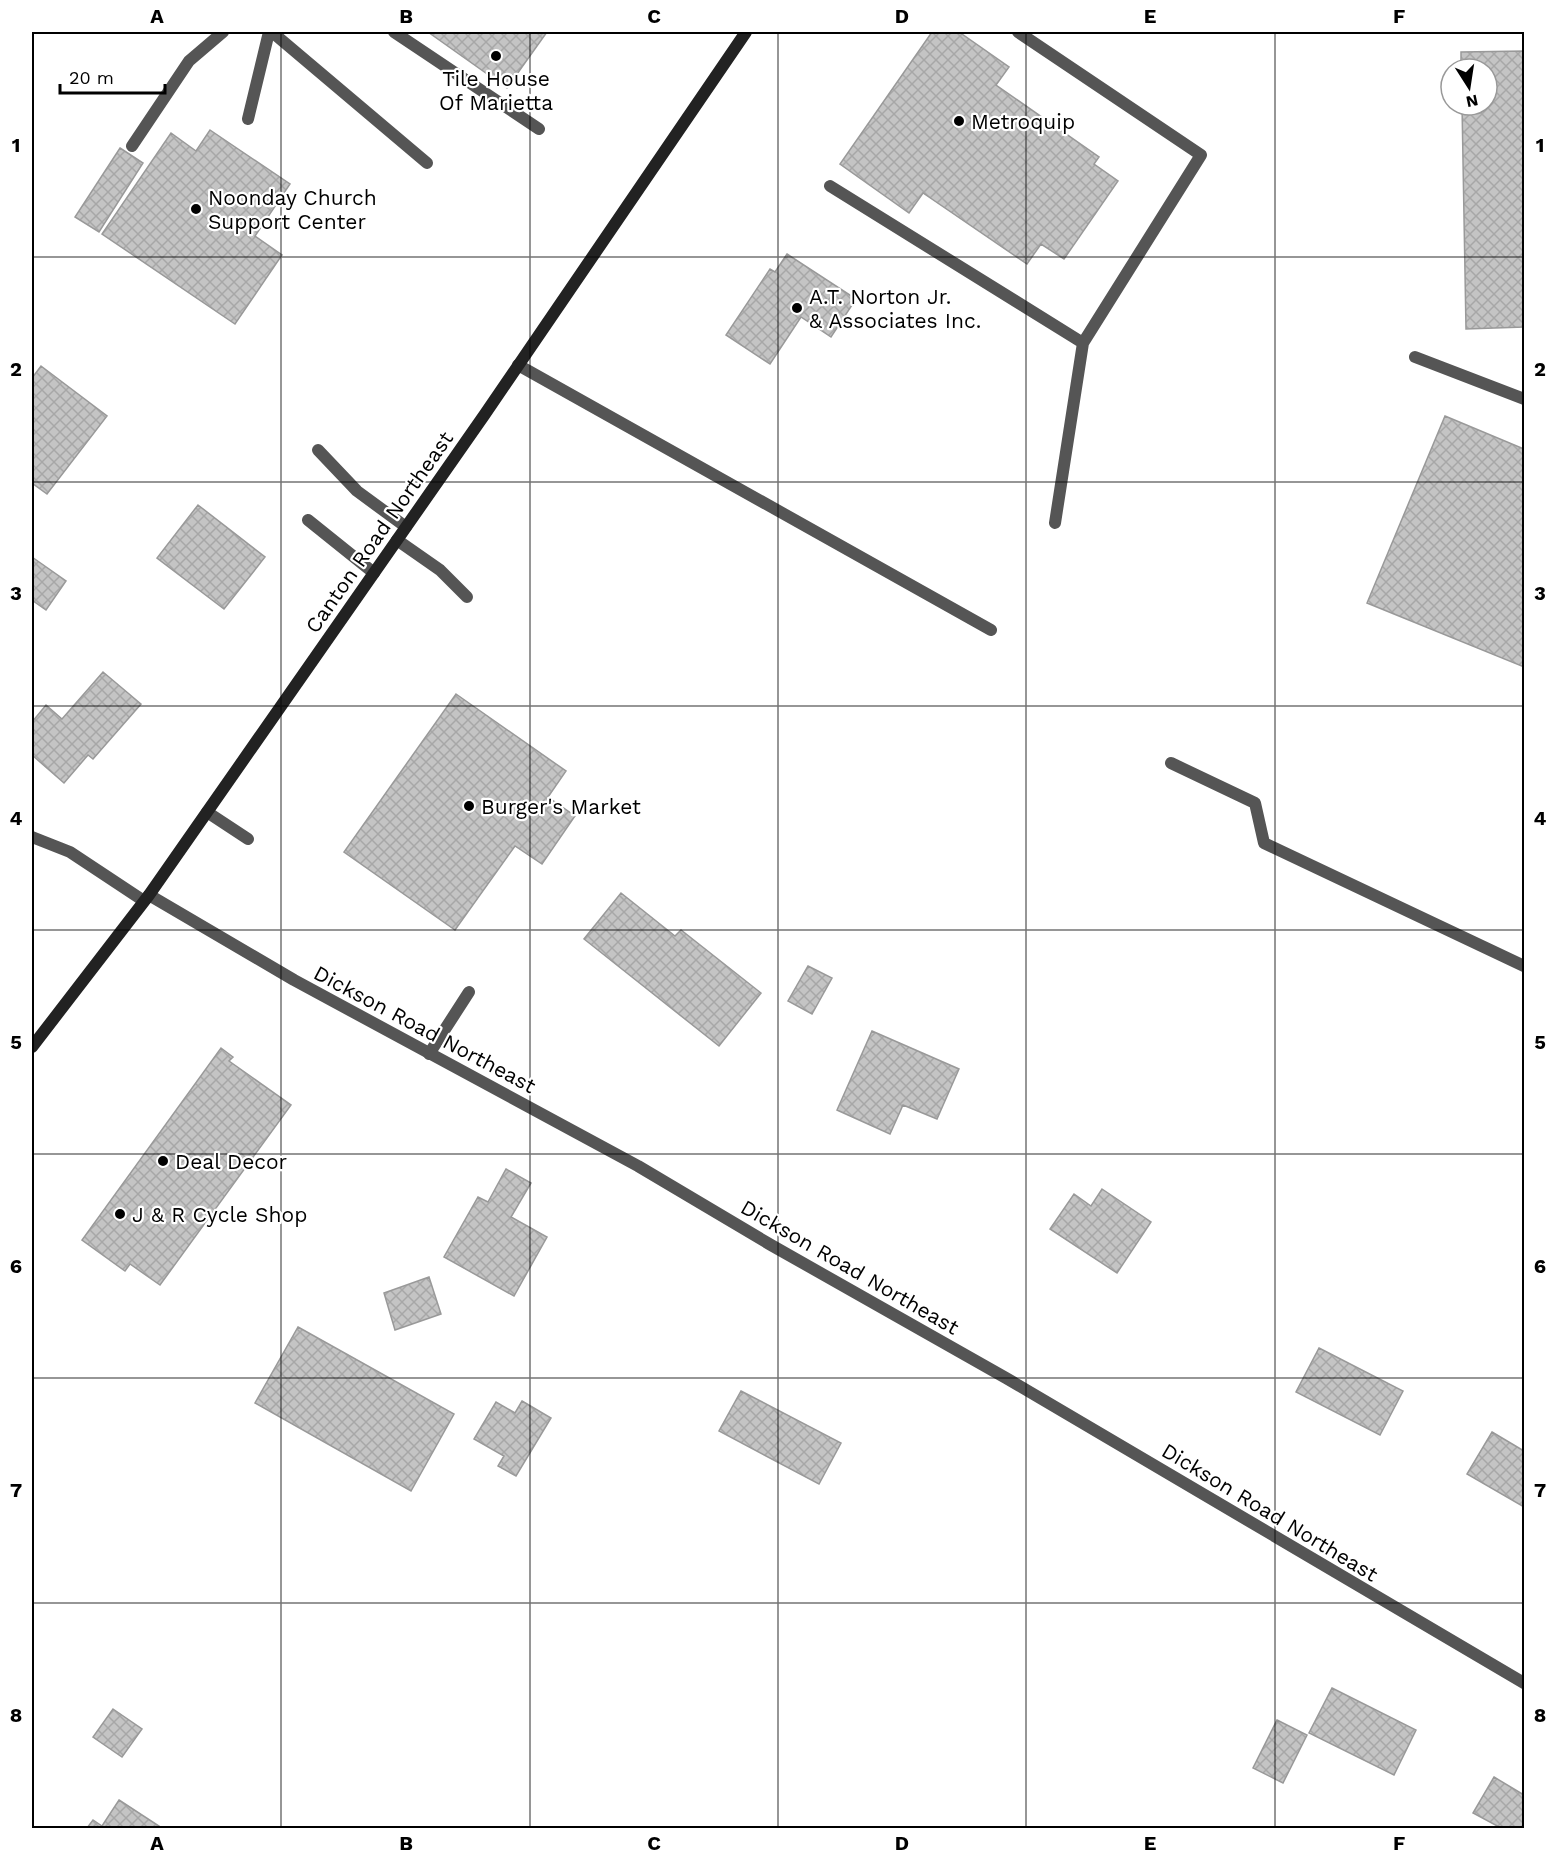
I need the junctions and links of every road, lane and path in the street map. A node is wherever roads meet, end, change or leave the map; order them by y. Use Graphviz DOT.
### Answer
graph roads {
  1 [pos="223,32"];
  2 [pos="271,32"];
  3 [pos="393,32"];
  4 [pos="746,32"];
  5 [pos="1018,32"];
  6 [pos="248,118"];
  7 [pos="539,129"];
  8 [pos="132,146"];
  9 [pos="427,163"];
  10 [pos="830,186"];
  11 [pos="1083,343"];
  12 [pos="1415,357"];
  13 [pos="518,365"];
  14 [pos="1524,399"];
  15 [pos="318,450"];
  16 [pos="308,520"];
  17 [pos="1055,523"];
  18 [pos="406,527"];
  19 [pos="397,540"];
  20 [pos="374,573"];
  21 [pos="467,597"];
  22 [pos="991,630"];
  23 [pos="1171,763"];
  24 [pos="207,812"];
  25 [pos="32,837"];
  26 [pos="248,839"];
  27 [pos="147,898"];
  28 [pos="1524,966"];
  29 [pos="469,992"];
  30 [pos="32,1047"];
  31 [pos="429,1054"];
  32 [pos="1524,1683"];
  1 -- 8 [label="street"];
  2 -- 6 [label="street"];
  2 -- 9 [label="street"];
  3 -- 7 [label="street"];
  4 -- 13 [label="street, Canton Road Northeast"];
  5 -- 11 [label="street"];
  10 -- 11 [label="street"];
  11 -- 17 [label="street"];
  12 -- 14 [label="street"];
  13 -- 18 [label="street, Canton Road Northeast"];
  13 -- 22 [label="street"];
  15 -- 18 [label="street"];
  16 -- 20 [label="street"];
  18 -- 19 [label="street, Canton Road Northeast"];
  19 -- 20 [label="street, Canton Road Northeast"];
  19 -- 21 [label="street"];
  20 -- 24 [label="street, Canton Road Northeast"];
  23 -- 28 [label="street"];
  24 -- 26 [label="street"];
  24 -- 27 [label="street, Canton Road Northeast"];
  25 -- 27 [label="street, Dickson Road Northeast"];
  27 -- 30 [label="street, Canton Road Northeast"];
  27 -- 31 [label="street, Dickson Road Northeast"];
  29 -- 31 [label="street"];
  31 -- 32 [label="street, Dickson Road Northeast"];
}
